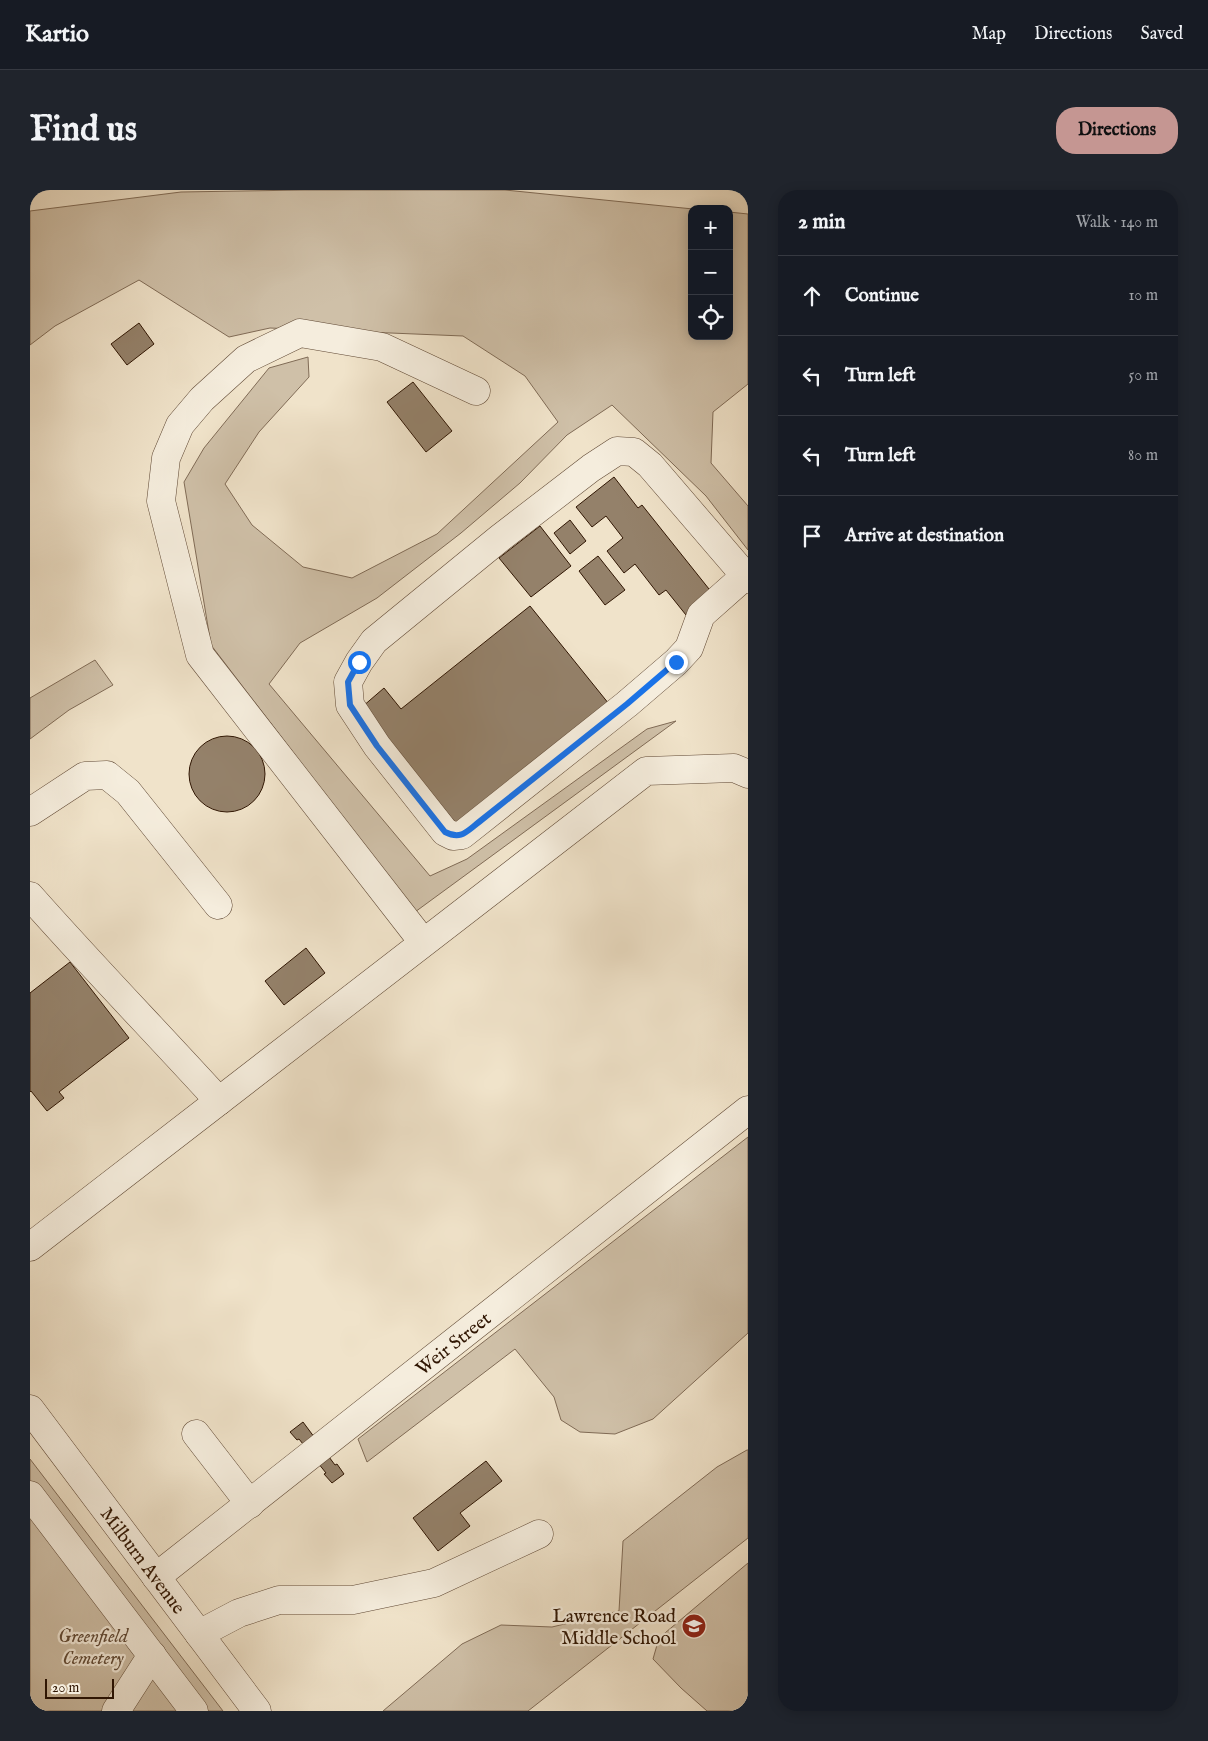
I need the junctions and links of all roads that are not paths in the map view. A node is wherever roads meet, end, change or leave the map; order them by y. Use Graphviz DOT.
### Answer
graph roads {
  1 [pos="476,391"];
  2 [pos="746,578"];
  3 [pos="748,774"];
  4 [pos="30,812"];
  5 [pos="30,896"];
  6 [pos="218,906"];
  7 [pos="423,942"];
  8 [pos="219,1100"];
  9 [pos="748,1110"];
  10 [pos="30,1247"];
  11 [pos="32,1416"];
  12 [pos="196,1434"];
  13 [pos="30,1495"];
  14 [pos="250,1504"];
  15 [pos="539,1534"];
  16 [pos="156,1577"];
  17 [pos="199,1634"];
  18 [pos="152,1655"];
  19 [pos="116,1711"];
  20 [pos="194,1711"];
  21 [pos="257,1711"];
  1 -- 7 [label="street"];
  2 -- 2 [label="street"];
  3 -- 7 [label="street"];
  4 -- 6 [label="street"];
  5 -- 8 [label="street"];
  7 -- 8 [label="street"];
  8 -- 10 [label="street"];
  9 -- 14 [label="street, Weir Street"];
  11 -- 16 [label="street, Milburn Avenue"];
  12 -- 14 [label="street"];
  13 -- 18 [label="street"];
  14 -- 16 [label="street, Weir Street"];
  15 -- 17 [label="street"];
  16 -- 17 [label="street, Milburn Avenue"];
  17 -- 21 [label="street, Milburn Avenue"];
  18 -- 19 [label="street"];
  18 -- 20 [label="street"];
}
